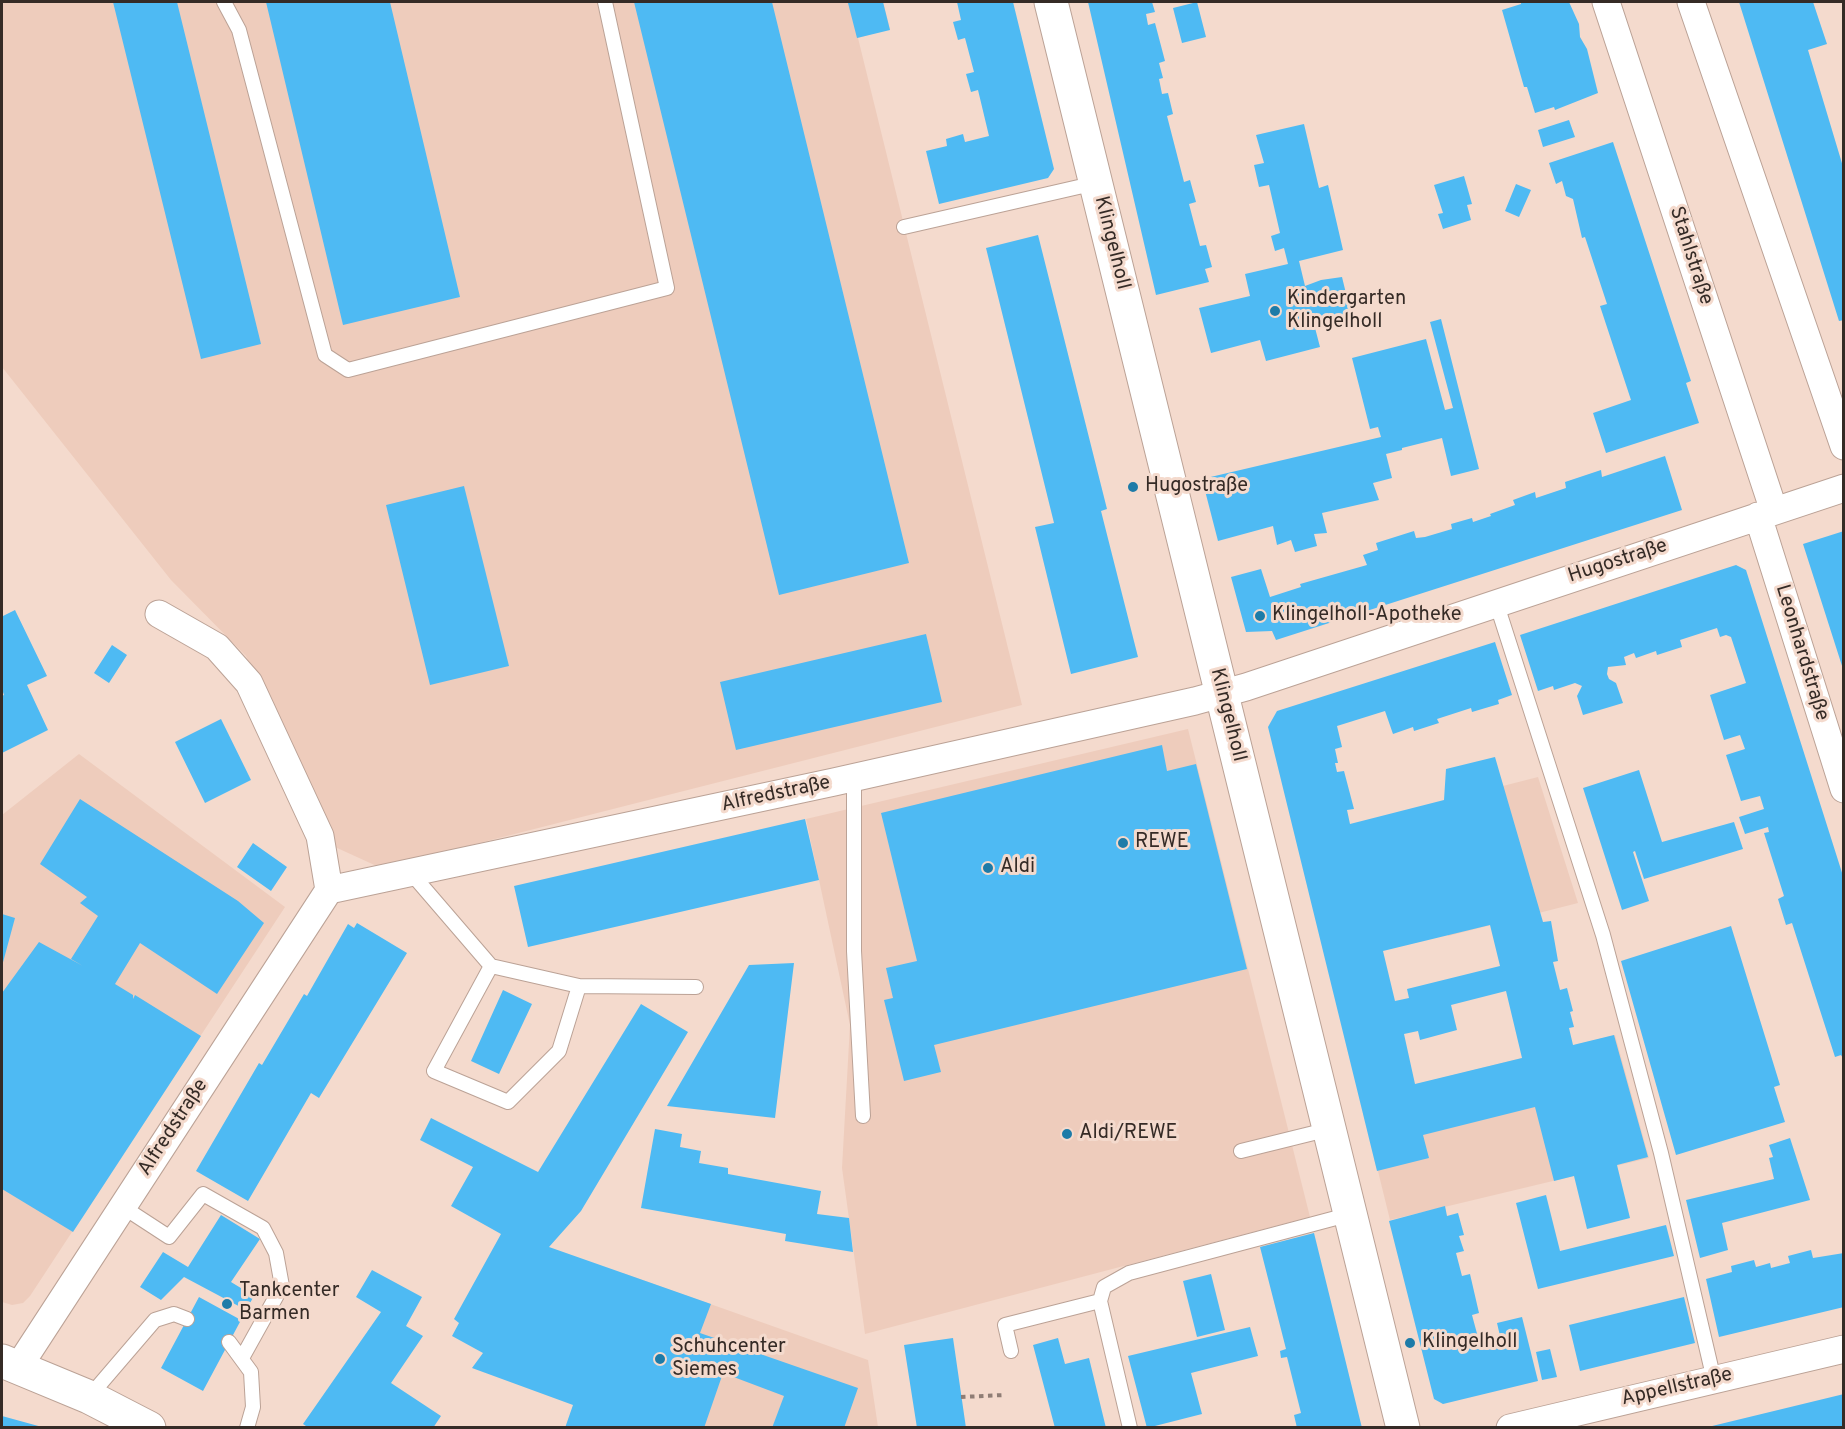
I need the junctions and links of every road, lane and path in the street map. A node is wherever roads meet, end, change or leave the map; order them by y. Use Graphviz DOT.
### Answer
graph roads {
  1 [pos="224,2"];
  2 [pos="605,2"];
  3 [pos="1051,2"];
  4 [pos="1606,2"];
  5 [pos="1691,2"];
  6 [pos="1096,183"];
  7 [pos="904,227"];
  8 [pos="1844,446"];
  9 [pos="1844,488"];
  10 [pos="1766,513"];
  11 [pos="1496,602"];
  12 [pos="159,614"];
  13 [pos="1222,693"];
  14 [pos="854,778"];
  15 [pos="1844,789"];
  16 [pos="411,873"];
  17 [pos="329,891"];
  18 [pos="491,966"];
  19 [pos="579,986"];
  20 [pos="696,987"];
  21 [pos="863,1116"];
  22 [pos="1330,1129"];
  23 [pos="1241,1151"];
  24 [pos="123,1207"];
  25 [pos="1351,1214"];
  26 [pos="1100,1300"];
  27 [pos="187,1319"];
  28 [pos="229,1342"];
  29 [pos="1844,1349"];
  30 [pos="1011,1352"];
  31 [pos="242,1359"];
  32 [pos="10,1363"];
  33 [pos="1714,1380"];
  34 [pos="1005,1395"];
  35 [pos="89,1396"];
  36 [pos="962,1396"];
  37 [pos="149,1428"];
  38 [pos="247,1428"];
  39 [pos="1130,1428"];
  40 [pos="1403,1428"];
  41 [pos="1510,1428"];
  1 -- 2 [label="lane"];
  3 -- 6 [label="street, Klingelholl"];
  4 -- 10 [label="street, Stahlstraße"];
  5 -- 8 [label="street"];
  6 -- 7 [label="lane"];
  6 -- 13 [label="street, Klingelholl"];
  9 -- 10 [label="street, Hugostraße"];
  10 -- 11 [label="street, Hugostraße"];
  10 -- 15 [label="street, Leonhardstraße"];
  11 -- 13 [label="street, Hugostraße"];
  11 -- 33 [label="lane"];
  12 -- 17 [label="street"];
  13 -- 14 [label="street, Alfredstraße"];
  13 -- 22 [label="street, Klingelholl"];
  14 -- 16 [label="street, Alfredstraße"];
  14 -- 21 [label="lane"];
  16 -- 17 [label="street, Alfredstraße"];
  16 -- 18 [label="lane"];
  17 -- 24 [label="street, Alfredstraße"];
  18 -- 19 [label="lane"];
  18 -- 19 [label="lane"];
  19 -- 20 [label="lane"];
  22 -- 23 [label="lane"];
  22 -- 25 [label="street, Klingelholl"];
  24 -- 31 [label="lane"];
  24 -- 32 [label="street, Alfredstraße"];
  25 -- 26 [label="lane"];
  25 -- 40 [label="street, Klingelholl"];
  26 -- 30 [label="lane"];
  26 -- 39 [label="lane"];
  27 -- 35 [label="lane"];
  28 -- 31 [label="lane"];
  29 -- 33 [label="street, Appellstraße"];
  31 -- 38 [label="lane"];
  32 -- 35 [label="street"];
  33 -- 41 [label="street, Appellstraße"];
  34 -- 36 [label="path"];
  35 -- 37 [label="street"];
}
